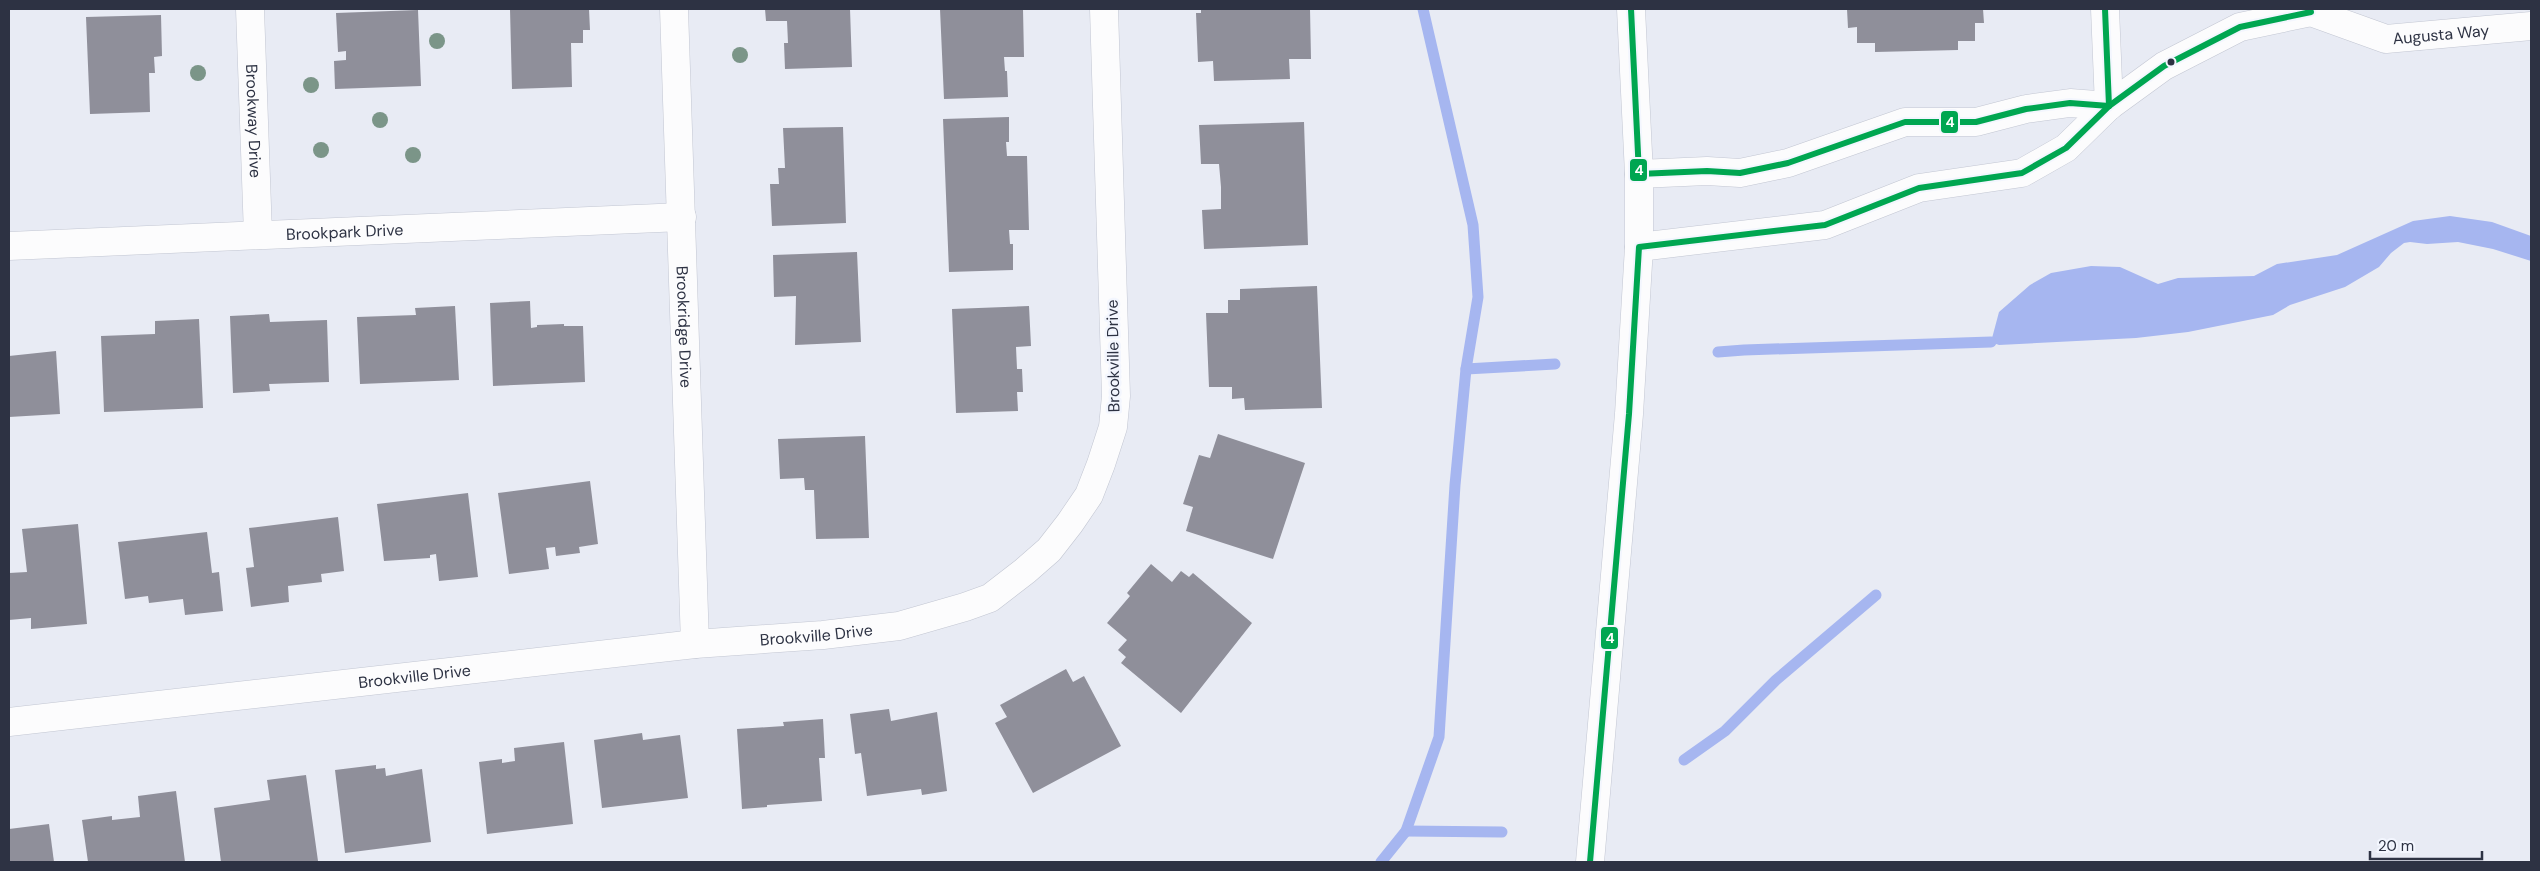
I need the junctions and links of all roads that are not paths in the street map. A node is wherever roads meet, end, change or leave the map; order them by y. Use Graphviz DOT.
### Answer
graph roads {
  1 [pos="250,9"];
  2 [pos="674,9"];
  3 [pos="1104,9"];
  4 [pos="1631,9"];
  5 [pos="2105,9"];
  6 [pos="2310,10"];
  7 [pos="2531,26"];
  8 [pos="2108,106"];
  9 [pos="1639,174"];
  10 [pos="682,217"];
  11 [pos="258,235"];
  12 [pos="9,246"];
  13 [pos="1639,247"];
  14 [pos="695,644"];
  15 [pos="9,722"];
  16 [pos="1590,862"];
  1 -- 11 [label="street, Brookway Drive"];
  2 -- 10 [label="street, Brookridge Drive"];
  3 -- 14 [label="street, Brookville Drive"];
  4 -- 9 [label="street"];
  5 -- 8 [label="street"];
  6 -- 7 [label="street, Augusta Way"];
  6 -- 8 [label="street, Augusta Way"];
  8 -- 9 [label="street"];
  8 -- 13 [label="street, Augusta Way"];
  9 -- 13 [label="street"];
  10 -- 11 [label="street, Brookpark Drive"];
  10 -- 14 [label="street, Brookridge Drive"];
  11 -- 12 [label="street, Brookpark Drive"];
  13 -- 16 [label="street"];
  14 -- 15 [label="street, Brookville Drive"];
}
